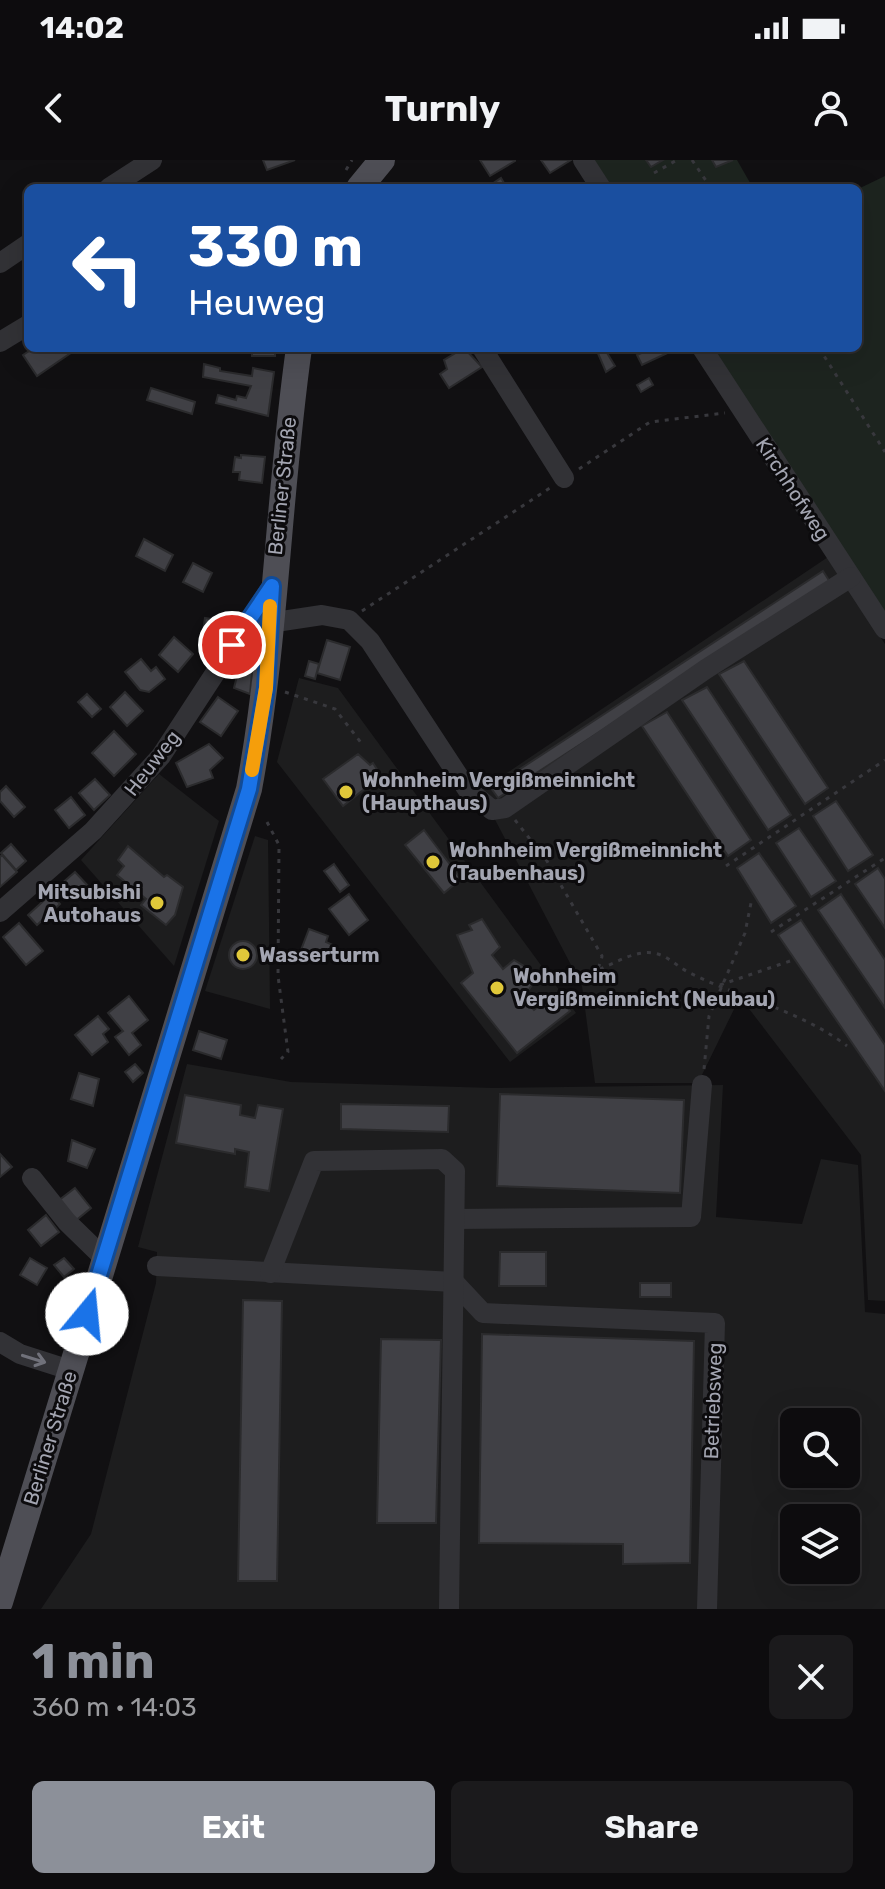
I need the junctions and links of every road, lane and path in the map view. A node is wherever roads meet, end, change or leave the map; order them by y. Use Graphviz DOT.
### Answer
graph roads {
  1 [pos="583,160"];
  2 [pos="677,160"];
  3 [pos="692,160"];
  4 [pos="138,164"];
  5 [pos="654,173"];
  6 [pos="114,184"];
  7 [pos="598,184"];
  8 [pos="708,184"];
  9 [pos="24,247"];
  10 [pos="0,263"];
  11 [pos="24,327"];
  12 [pos="0,342"];
  13 [pos="299,352"];
  14 [pos="485,352"];
  15 [pos="705,352"];
  16 [pos="822,352"];
  17 [pos="742,411"];
  18 [pos="885,452"];
  19 [pos="564,478"];
  20 [pos="851,577"];
  21 [pos="272,586"];
  22 [pos="349,620"];
  23 [pos="269,623"];
  24 [pos="885,629"];
  25 [pos="266,688"];
  26 [pos="362,744"];
  27 [pos="885,760"];
  28 [pos="505,808"];
  29 [pos="267,822"];
  30 [pos="885,858"];
  31 [pos="726,866"];
  32 [pos="751,903"];
  33 [pos="0,912"];
  34 [pos="771,932"];
  35 [pos="790,961"];
  36 [pos="600,969"];
  37 [pos="555,984"];
  38 [pos="720,985"];
  39 [pos="847,1046"];
  40 [pos="281,1059"];
  41 [pos="702,1085"];
  42 [pos="32,1178"];
  43 [pos="455,1219"];
  44 [pos="104,1258"];
  45 [pos="157,1266"];
  46 [pos="270,1273"];
  47 [pos="454,1282"];
  48 [pos="0,1342"];
  49 [pos="70,1370"];
  50 [pos="8,1542"];
  51 [pos="0,1602"];
  52 [pos="449,1609"];
  53 [pos="707,1609"];
  1 -- 7 [label="street"];
  2 -- 5 [label="path"];
  3 -- 8 [label="path"];
  4 -- 6 [label="street"];
  9 -- 10 [label="street"];
  11 -- 12 [label="street"];
  13 -- 21 [label="main road, Berliner Straße"];
  14 -- 19 [label="street"];
  15 -- 17 [label="street, Kirchhofweg"];
  16 -- 18 [label="path"];
  17 -- 19 [label="path"];
  17 -- 20 [label="street, Kirchhofweg"];
  19 -- 22 [label="path"];
  20 -- 24 [label="street, Kirchhofweg"];
  20 -- 28 [label="street"];
  21 -- 23 [label="main road, Berliner Straße"];
  21 -- 33 [label="street, Heuweg"];
  22 -- 23 [label="street"];
  22 -- 28 [label="street"];
  23 -- 25 [label="main road, Berliner Straße"];
  25 -- 26 [label="path"];
  25 -- 44 [label="main road, Berliner Straße"];
  27 -- 31 [label="path"];
  28 -- 36 [label="path"];
  29 -- 40 [label="path"];
  30 -- 34 [label="path"];
  32 -- 38 [label="path"];
  35 -- 38 [label="path"];
  36 -- 37 [label="path"];
  36 -- 38 [label="path"];
  38 -- 39 [label="path"];
  38 -- 41 [label="path"];
  41 -- 43 [label="street"];
  42 -- 44 [label="street"];
  43 -- 46 [label="street"];
  43 -- 47 [label="street"];
  44 -- 49 [label="main road, Berliner Straße"];
  45 -- 46 [label="street"];
  46 -- 47 [label="street"];
  47 -- 52 [label="street"];
  47 -- 53 [label="street, Betriebsweg"];
  48 -- 49 [label="street, one-way"];
  49 -- 50 [label="main road, Berliner Straße"];
  50 -- 51 [label="main road, Berliner Straße"];
}
